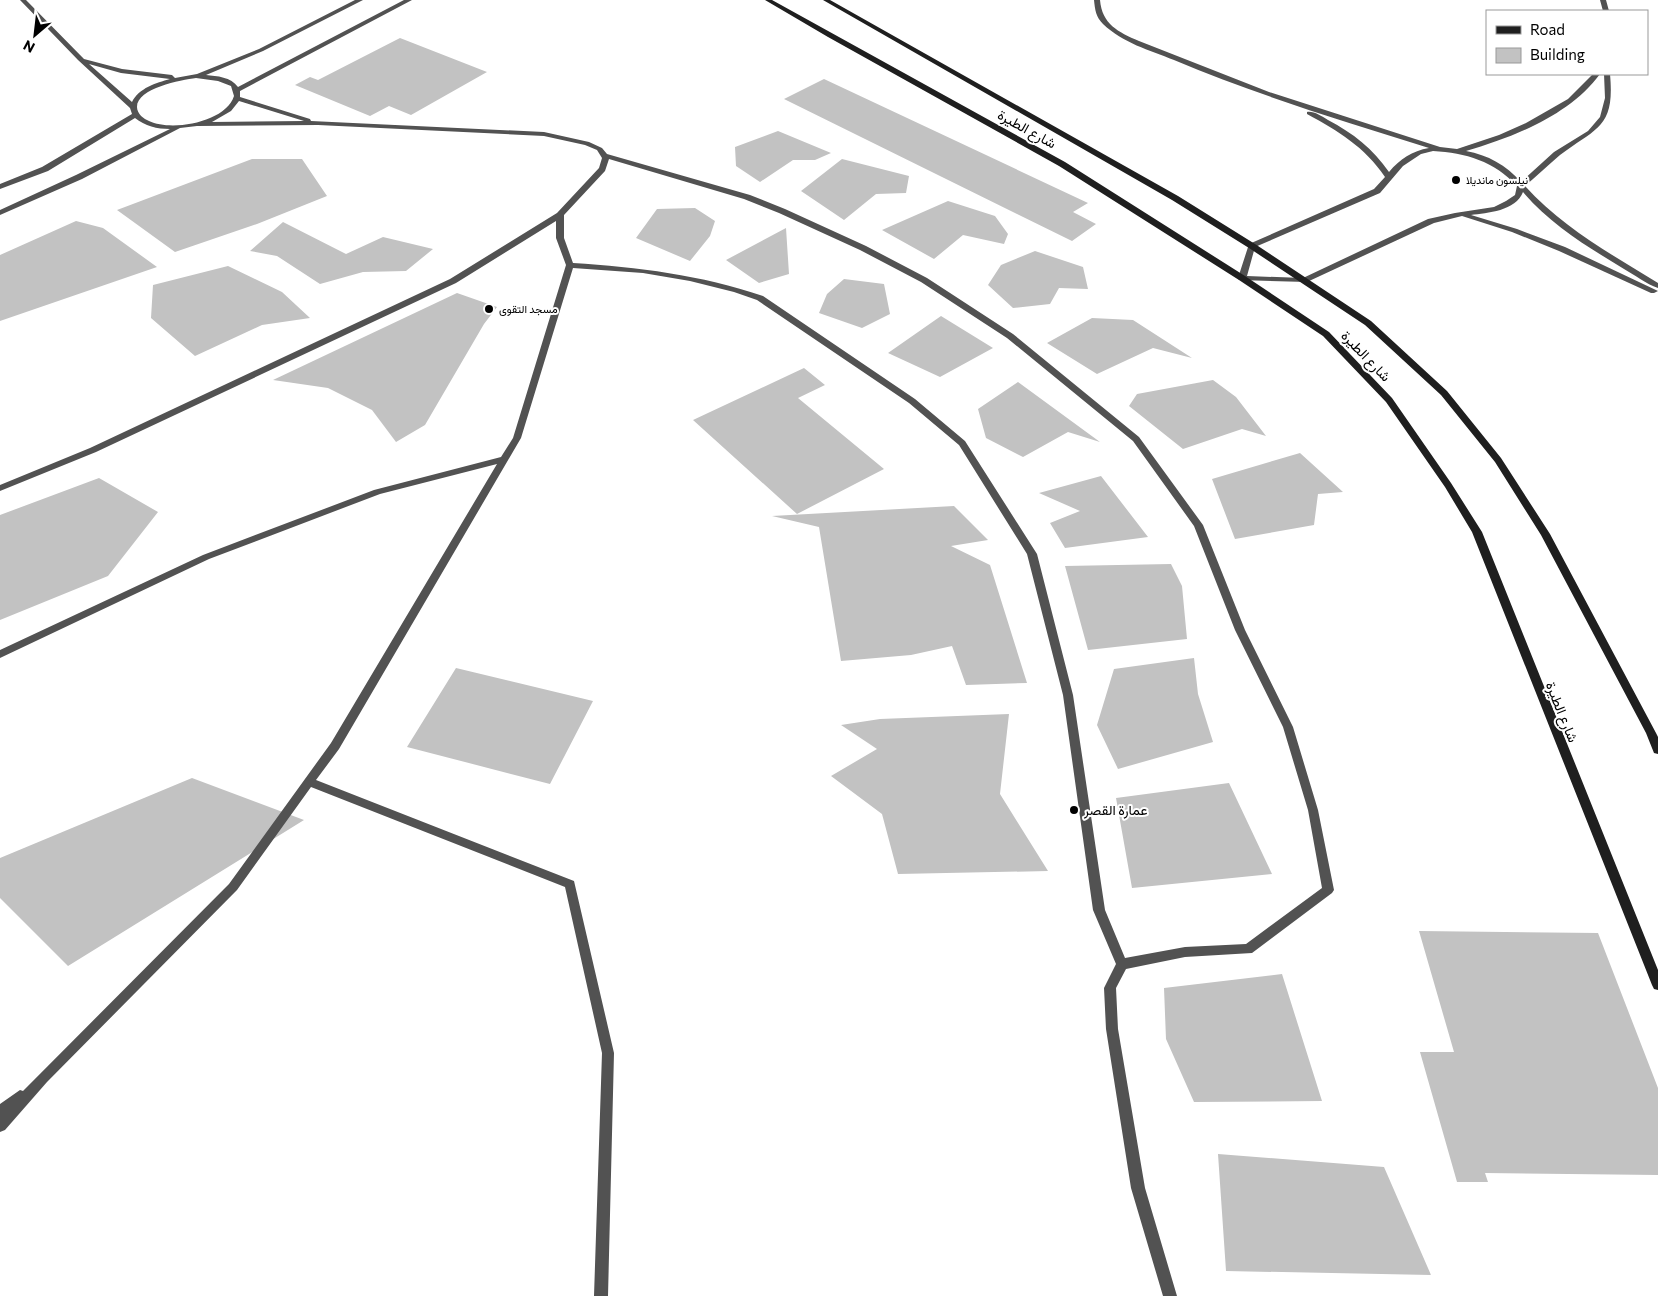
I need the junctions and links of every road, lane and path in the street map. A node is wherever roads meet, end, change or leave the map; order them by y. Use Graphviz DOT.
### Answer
graph roads {
  1 [pos="23,0"];
  2 [pos="360,0"];
  3 [pos="409,0"];
  4 [pos="768,0"];
  5 [pos="826,0"];
  6 [pos="1097,0"];
  7 [pos="80,58"];
  8 [pos="1596,75"];
  9 [pos="1607,75"];
  10 [pos="196,76"];
  11 [pos="180,78"];
  12 [pos="236,94"];
  13 [pos="1281,99"];
  14 [pos="134,111"];
  15 [pos="318,123"];
  16 [pos="198,124"];
  17 [pos="180,127"];
  18 [pos="1440,149"];
  19 [pos="1459,151"];
  20 [pos="604,155"];
  21 [pos="1389,177"];
  22 [pos="1521,186"];
  23 [pos="0,187"];
  24 [pos="0,213"];
  25 [pos="1460,214"];
  26 [pos="560,215"];
  27 [pos="1252,246"];
  28 [pos="570,264"];
  29 [pos="1242,278"];
  30 [pos="1304,280"];
  31 [pos="1658,286"];
  32 [pos="1658,292"];
  33 [pos="504,459"];
  34 [pos="0,488"];
  35 [pos="0,654"];
  36 [pos="1658,750"];
  37 [pos="309,782"];
  38 [pos="1122,964"];
  39 [pos="1658,985"];
  40 [pos="43,1078"];
  41 [pos="0,1112"];
  42 [pos="0,1126"];
  43 [pos="601,1296"];
  44 [pos="1170,1296"];
  1 -- 7 [label="street"];
  2 -- 10 [label="street"];
  3 -- 12 [label="street"];
  4 -- 29 [label="main road, شارع الطيرة"];
  5 -- 27 [label="main road, شارع الطيرة"];
  6 -- 13 [label="street"];
  7 -- 11 [label="street"];
  7 -- 14 [label="street"];
  8 -- 19 [label="street"];
  9 -- 22 [label="street"];
  10 -- 11 [label="street"];
  10 -- 12 [label="street"];
  11 -- 14 [label="street"];
  12 -- 15 [label="street"];
  12 -- 16 [label="street"];
  13 -- 18 [label="street"];
  13 -- 21 [label="street"];
  14 -- 17 [label="street"];
  14 -- 23 [label="street"];
  15 -- 16 [label="street"];
  15 -- 20 [label="street"];
  16 -- 17 [label="street"];
  17 -- 24 [label="street"];
  18 -- 19 [label="street"];
  18 -- 21 [label="street"];
  19 -- 22 [label="street"];
  20 -- 26 [label="street"];
  20 -- 38 [label="street"];
  21 -- 27 [label="street"];
  22 -- 25 [label="street"];
  22 -- 31 [label="street"];
  25 -- 30 [label="street"];
  25 -- 32 [label="street"];
  26 -- 28 [label="street"];
  26 -- 34 [label="street"];
  27 -- 29 [label="street"];
  27 -- 30 [label="main road, شارع الطيرة"];
  28 -- 33 [label="street"];
  28 -- 38 [label="street"];
  29 -- 30 [label="street"];
  29 -- 39 [label="main road, شارع الطيرة"];
  30 -- 36 [label="main road, شارع الطيرة"];
  33 -- 35 [label="street"];
  33 -- 37 [label="street"];
  37 -- 40 [label="street"];
  37 -- 43 [label="street"];
  38 -- 44 [label="street"];
  40 -- 41 [label="street"];
  40 -- 42 [label="street"];
}
